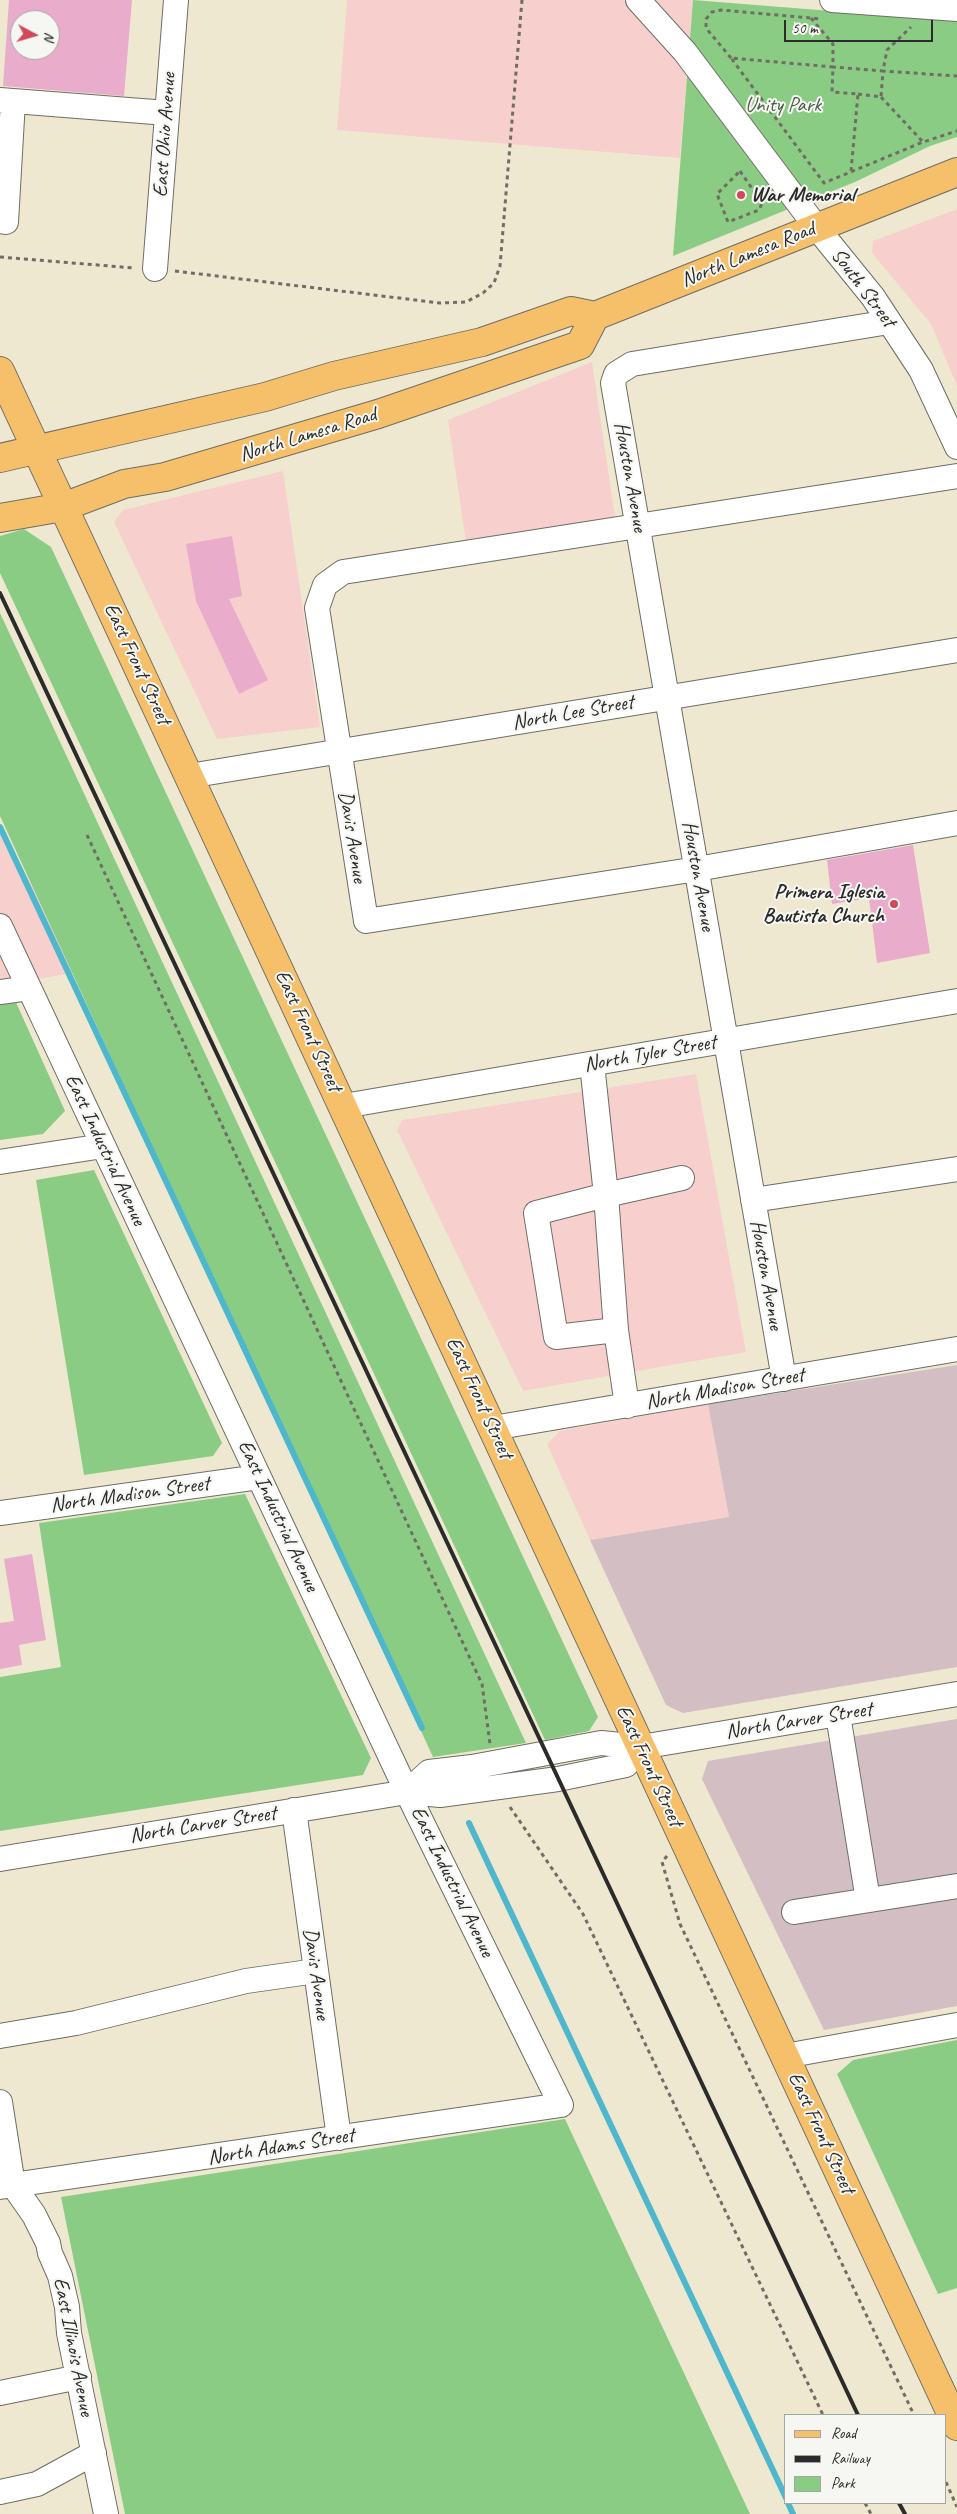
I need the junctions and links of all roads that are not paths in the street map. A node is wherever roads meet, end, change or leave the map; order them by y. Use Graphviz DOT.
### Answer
graph roads {
  1 [pos="176,0"];
  2 [pos="638,0"];
  3 [pos="865,1"];
  4 [pos="957,9"];
  5 [pos="830,10"];
  6 [pos="6,100"];
  7 [pos="167,113"];
  8 [pos="957,172"];
  9 [pos="0,221"];
  10 [pos="817,228"];
  11 [pos="155,269"];
  12 [pos="595,316"];
  13 [pos="889,322"];
  14 [pos="0,371"];
  15 [pos="957,447"];
  16 [pos="37,449"];
  17 [pos="0,458"];
  18 [pos="957,476"];
  19 [pos="63,506"];
  20 [pos="0,518"];
  21 [pos="639,526"];
  22 [pos="957,650"];
  23 [pos="668,697"];
  24 [pos="338,753"];
  25 [pos="189,776"];
  26 [pos="957,823"];
  27 [pos="697,869"];
  28 [pos="0,926"];
  29 [pos="29,988"];
  30 [pos="0,992"];
  31 [pos="957,1001"];
  32 [pos="726,1041"];
  33 [pos="592,1064"];
  34 [pos="344,1106"];
  35 [pos="103,1146"];
  36 [pos="0,1162"];
  37 [pos="957,1169"];
  38 [pos="682,1178"];
  39 [pos="606,1195"];
  40 [pos="753,1200"];
  41 [pos="616,1330"];
  42 [pos="957,1349"];
  43 [pos="784,1379"];
  44 [pos="626,1406"];
  45 [pos="493,1428"];
  46 [pos="259,1477"];
  47 [pos="0,1513"];
  48 [pos="957,1694"];
  49 [pos="838,1715"];
  50 [pos="641,1747"];
  51 [pos="407,1792"];
  52 [pos="294,1810"];
  53 [pos="0,1859"];
  54 [pos="957,1886"];
  55 [pos="868,1900"];
  56 [pos="794,1912"];
  57 [pos="316,1971"];
  58 [pos="957,2025"];
  59 [pos="0,2036"];
  60 [pos="785,2056"];
  61 [pos="0,2102"];
  62 [pos="561,2105"];
  63 [pos="2,2126"];
  64 [pos="339,2138"];
  65 [pos="7,2186"];
  66 [pos="79,2377"];
  67 [pos="0,2392"];
  68 [pos="957,2426"];
  69 [pos="94,2453"];
  70 [pos="0,2492"];
  71 [pos="106,2514"];
  1 -- 7 [label="street, East Ohio Avenue"];
  2 -- 10 [label="street, South Street"];
  3 -- 4 [label="street"];
  3 -- 5 [label="street"];
  6 -- 7 [label="street"];
  6 -- 9 [label="street"];
  7 -- 11 [label="street, East Ohio Avenue"];
  8 -- 10 [label="main road, North Lamesa Road"];
  10 -- 12 [label="main road, North Lamesa Road"];
  10 -- 13 [label="street, South Street"];
  12 -- 16 [label="main road"];
  12 -- 19 [label="main road, North Lamesa Road"];
  13 -- 15 [label="street, South Street"];
  13 -- 21 [label="street, Houston Avenue"];
  14 -- 16 [label="main road, East Front Street"];
  16 -- 17 [label="main road"];
  16 -- 19 [label="main road, East Front Street"];
  18 -- 21 [label="street, Davis Avenue"];
  19 -- 20 [label="main road, North Lamesa Road"];
  19 -- 25 [label="main road, East Front Street"];
  21 -- 23 [label="street, Houston Avenue"];
  21 -- 24 [label="street, Davis Avenue"];
  22 -- 23 [label="street, North Lee Street"];
  23 -- 24 [label="street, North Lee Street"];
  23 -- 27 [label="street, Houston Avenue"];
  24 -- 25 [label="street, North Lee Street"];
  24 -- 27 [label="street, Davis Avenue"];
  25 -- 34 [label="main road, East Front Street"];
  26 -- 27 [label="street"];
  27 -- 32 [label="street, Houston Avenue"];
  28 -- 29 [label="street, East Industrial Avenue"];
  29 -- 30 [label="street"];
  29 -- 35 [label="street, East Industrial Avenue"];
  31 -- 32 [label="street, North Tyler Street"];
  32 -- 33 [label="street, North Tyler Street"];
  32 -- 40 [label="street, Houston Avenue"];
  33 -- 34 [label="street, North Tyler Street"];
  33 -- 39 [label="street"];
  34 -- 45 [label="main road, East Front Street"];
  35 -- 36 [label="street"];
  35 -- 46 [label="street, East Industrial Avenue"];
  37 -- 40 [label="street"];
  38 -- 39 [label="street"];
  39 -- 41 [label="street"];
  39 -- 41 [label="street"];
  40 -- 43 [label="street, Houston Avenue"];
  41 -- 44 [label="street"];
  42 -- 43 [label="street, North Madison Street"];
  43 -- 44 [label="street, North Madison Street"];
  44 -- 45 [label="street, North Madison Street"];
  45 -- 50 [label="main road, East Front Street"];
  46 -- 47 [label="street, North Madison Street"];
  46 -- 51 [label="street, East Industrial Avenue"];
  48 -- 49 [label="street, North Carver Street"];
  49 -- 50 [label="street, North Carver Street"];
  49 -- 55 [label="street"];
  50 -- 51 [label="street, North Carver Street"];
  50 -- 51 [label="street, North Carver Street"];
  50 -- 60 [label="main road, East Front Street"];
  51 -- 52 [label="street, North Carver Street"];
  51 -- 62 [label="street, East Industrial Avenue"];
  52 -- 53 [label="street, North Carver Street"];
  52 -- 57 [label="street, Davis Avenue"];
  54 -- 55 [label="street"];
  55 -- 56 [label="street"];
  57 -- 59 [label="street"];
  57 -- 64 [label="street, Davis Avenue"];
  58 -- 60 [label="street"];
  60 -- 68 [label="main road, East Front Street"];
  61 -- 63 [label="street, East Illinois Avenue"];
  62 -- 64 [label="street, North Adams Street"];
  63 -- 65 [label="street, East Illinois Avenue"];
  64 -- 65 [label="street, North Adams Street"];
  65 -- 66 [label="street, East Illinois Avenue"];
  66 -- 67 [label="street"];
  66 -- 69 [label="street, East Illinois Avenue"];
  69 -- 70 [label="street"];
  69 -- 71 [label="street, East Illinois Avenue"];
}
